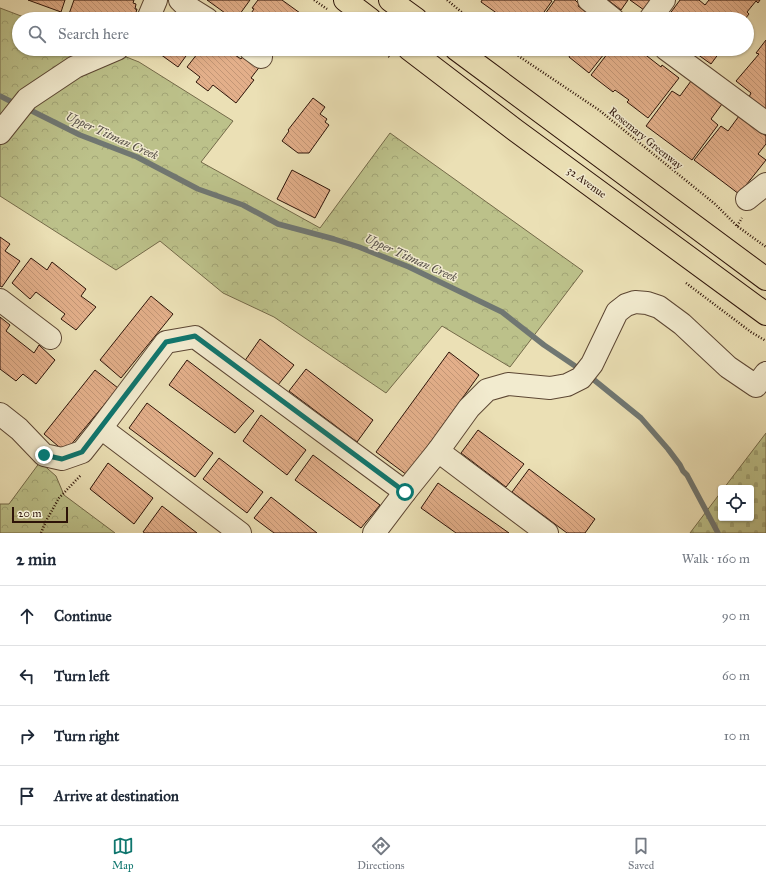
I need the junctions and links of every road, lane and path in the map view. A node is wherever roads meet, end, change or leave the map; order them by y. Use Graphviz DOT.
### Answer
graph roads {
  1 [pos="156,0"];
  2 [pos="180,0"];
  3 [pos="345,0"];
  4 [pos="390,0"];
  5 [pos="447,0"];
  6 [pos="589,0"];
  7 [pos="664,0"];
  8 [pos="151,12"];
  9 [pos="196,12"];
  10 [pos="361,12"];
  11 [pos="406,12"];
  12 [pos="462,12"];
  13 [pos="604,12"];
  14 [pos="655,12"];
  15 [pos="101,56"];
  16 [pos="418,56"];
  17 [pos="465,56"];
  18 [pos="518,56"];
  19 [pos="675,56"];
  20 [pos="766,123"];
  21 [pos="6,126"];
  22 [pos="766,184"];
  23 [pos="747,199"];
  24 [pos="766,247"];
  25 [pos="766,279"];
  26 [pos="0,300"];
  27 [pos="766,314"];
  28 [pos="758,336"];
  29 [pos="50,338"];
  30 [pos="766,341"];
  31 [pos="766,373"];
  32 [pos="0,414"];
  33 [pos="101,428"];
  34 [pos="438,451"];
  35 [pos="70,456"];
  36 [pos="405,492"];
  37 [pos="41,533"];
  38 [pos="240,533"];
  39 [pos="374,533"];
  40 [pos="547,533"];
  1 -- 8 [label="lane"];
  2 -- 9 [label="lane"];
  3 -- 10 [label="main road"];
  4 -- 11 [label="main road"];
  5 -- 12 [label="path"];
  6 -- 13 [label="lane"];
  7 -- 14 [label="lane"];
  15 -- 21 [label="lane"];
  16 -- 27 [label="main road, 32 Avenue"];
  17 -- 25 [label="main road"];
  18 -- 24 [label="path, Rosemary Greenway"];
  19 -- 20 [label="lane"];
  22 -- 23 [label="lane"];
  26 -- 29 [label="lane"];
  28 -- 30 [label="path"];
  31 -- 34 [label="lane"];
  32 -- 35 [label="lane"];
  33 -- 35 [label="lane"];
  33 -- 36 [label="lane"];
  33 -- 38 [label="lane"];
  34 -- 36 [label="lane"];
  34 -- 40 [label="lane"];
  35 -- 37 [label="path"];
  36 -- 39 [label="lane"];
}
